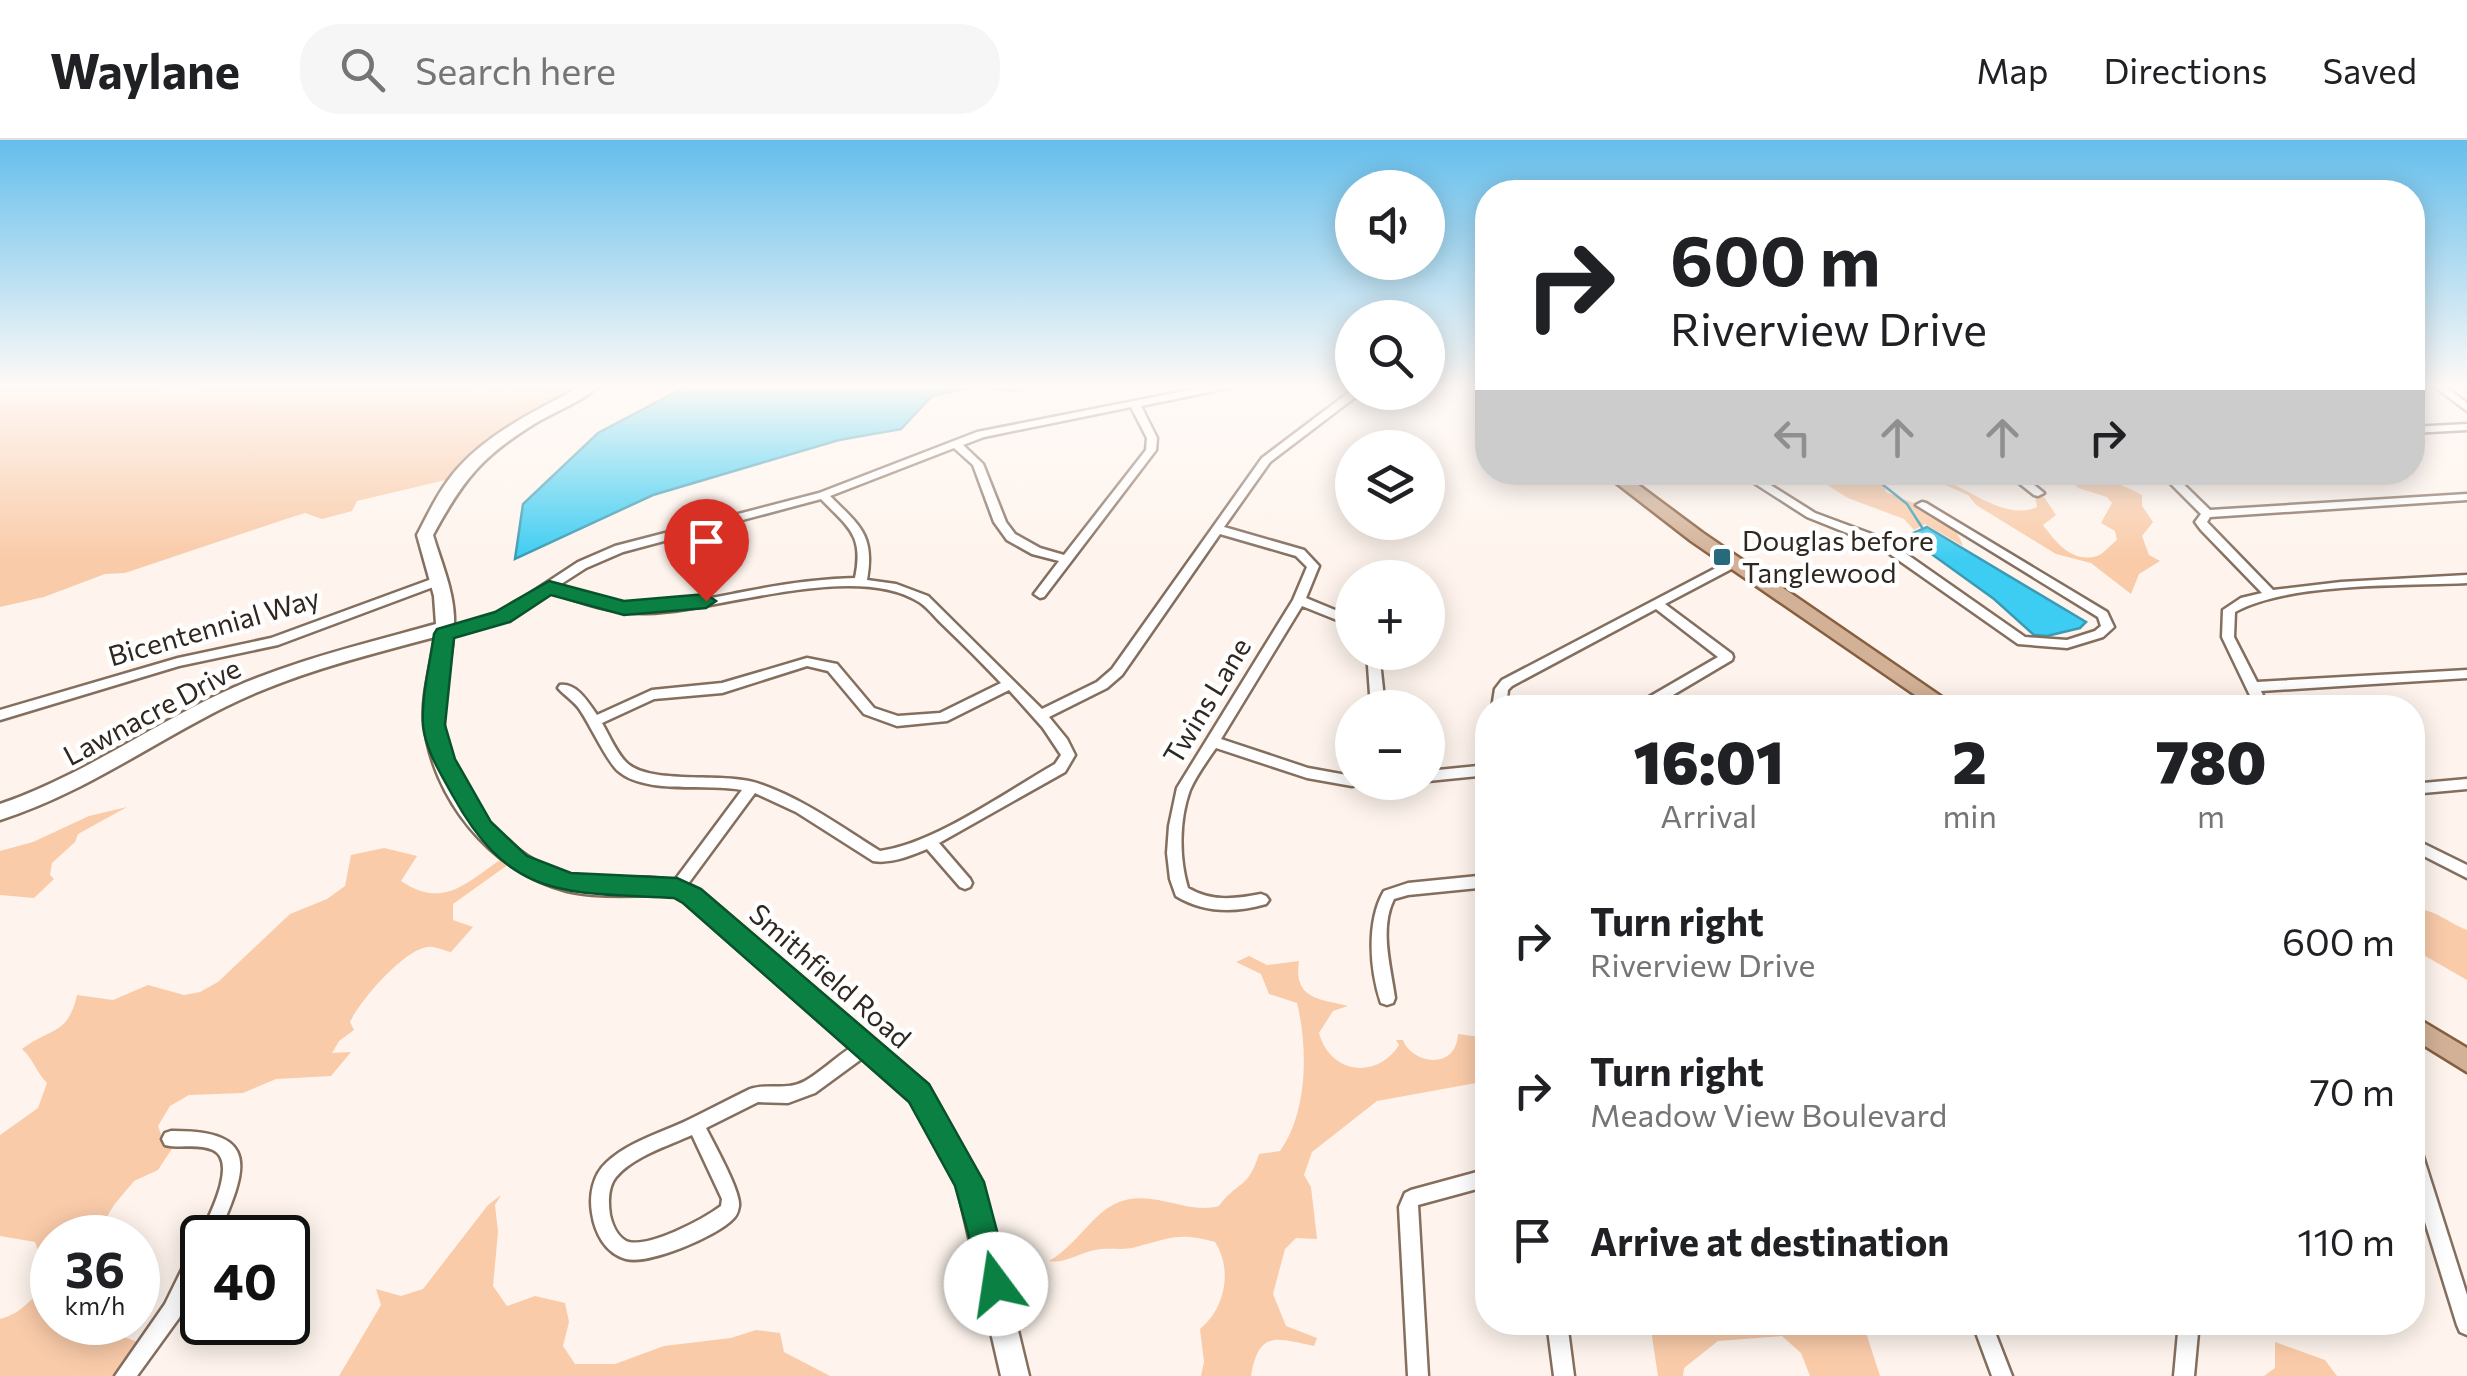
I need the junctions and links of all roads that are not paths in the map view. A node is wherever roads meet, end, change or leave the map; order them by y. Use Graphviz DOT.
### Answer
graph roads {
  1 [pos="501,443"];
  2 [pos="954,443"];
  3 [pos="1151,443"];
  4 [pos="1289,443"];
  5 [pos="1628,485"];
  6 [pos="1763,485"];
  7 [pos="2028,485"];
  8 [pos="2177,485"];
  9 [pos="2038,492"];
  10 [pos="823,495"];
  11 [pos="2467,498"];
  12 [pos="1922,504"];
  13 [pos="2207,514"];
  14 [pos="1217,529"];
  15 [pos="1065,560"];
  16 [pos="1735,562"];
  17 [pos="2467,579"];
  18 [pos="440,580"];
  19 [pos="860,582"];
  20 [pos="549,587"];
  21 [pos="1040,594"];
  22 [pos="2269,594"];
  23 [pos="1299,600"];
  24 [pos="1656,604"];
  25 [pos="1335,615"];
  26 [pos="445,631"];
  27 [pos="2467,674"];
  28 [pos="1008,686"];
  29 [pos="2251,687"];
  30 [pos="564,688"];
  31 [pos="1501,695"];
  32 [pos="1662,695"];
  33 [pos="1930,695"];
  34 [pos="2256,695"];
  35 [pos="0,716"];
  36 [pos="1040,716"];
  37 [pos="595,721"];
  38 [pos="1210,741"];
  39 [pos="1475,771"];
  40 [pos="1445,774"];
  41 [pos="1335,778"];
  42 [pos="2467,784"];
  43 [pos="752,787"];
  44 [pos="2425,788"];
  45 [pos="0,812"];
  46 [pos="928,841"];
  47 [pos="2425,850"];
  48 [pos="2467,872"];
  49 [pos="1475,882"];
  50 [pos="965,884"];
  51 [pos="677,888"];
  52 [pos="1262,900"];
  53 [pos="1387,998"];
  54 [pos="2425,1034"];
  55 [pos="865,1047"];
  56 [pos="2467,1061"];
  57 [pos="696,1125"];
  58 [pos="171,1139"];
  59 [pos="1475,1180"];
  60 [pos="2425,1194"];
  61 [pos="216,1215"];
  62 [pos="180,1294"];
  63 [pos="2467,1325"];
  64 [pos="1559,1335"];
  65 [pos="1986,1335"];
  66 [pos="2188,1335"];
  67 [pos="125,1376"];
  68 [pos="1015,1376"];
  69 [pos="1418,1376"];
  70 [pos="1564,1376"];
  71 [pos="2002,1376"];
  72 [pos="2184,1376"];
  1 -- 18 [label="street"];
  2 -- 10 [label="street"];
  2 -- 15 [label="street"];
  3 -- 15 [label="street"];
  4 -- 14 [label="street"];
  5 -- 16 [label="main road"];
  6 -- 12 [label="street"];
  7 -- 9 [label="street"];
  8 -- 13 [label="street"];
  10 -- 19 [label="street"];
  10 -- 20 [label="street"];
  11 -- 13 [label="street"];
  13 -- 22 [label="street"];
  14 -- 23 [label="street, Twins Lane"];
  14 -- 36 [label="street"];
  15 -- 21 [label="street"];
  16 -- 24 [label="street"];
  16 -- 33 [label="main road"];
  17 -- 22 [label="street"];
  18 -- 26 [label="street"];
  18 -- 35 [label="street, Bicentennial Way"];
  19 -- 20 [label="street"];
  19 -- 28 [label="street"];
  20 -- 26 [label="street"];
  22 -- 29 [label="street"];
  23 -- 25 [label="street"];
  23 -- 38 [label="street, Twins Lane"];
  24 -- 31 [label="street"];
  24 -- 32 [label="street"];
  26 -- 45 [label="street, Lawnacre Drive"];
  26 -- 51 [label="street"];
  27 -- 29 [label="street"];
  28 -- 36 [label="street"];
  28 -- 37 [label="street"];
  29 -- 34 [label="street"];
  30 -- 37 [label="street"];
  36 -- 46 [label="street"];
  37 -- 43 [label="street"];
  38 -- 41 [label="street"];
  38 -- 52 [label="street, Twins Lane"];
  39 -- 40 [label="street"];
  42 -- 44 [label="street"];
  43 -- 46 [label="street"];
  43 -- 51 [label="street"];
  46 -- 50 [label="street"];
  47 -- 48 [label="street"];
  49 -- 53 [label="street"];
  51 -- 55 [label="street, Smithfield Road"];
  54 -- 56 [label="main road"];
  55 -- 57 [label="street"];
  55 -- 68 [label="street, Smithfield Road"];
  57 -- 57 [label="street"];
  58 -- 61 [label="street"];
  59 -- 69 [label="street"];
  60 -- 63 [label="street"];
  62 -- 67 [label="street"];
  64 -- 70 [label="street"];
  65 -- 71 [label="street"];
  66 -- 72 [label="street"];
}
